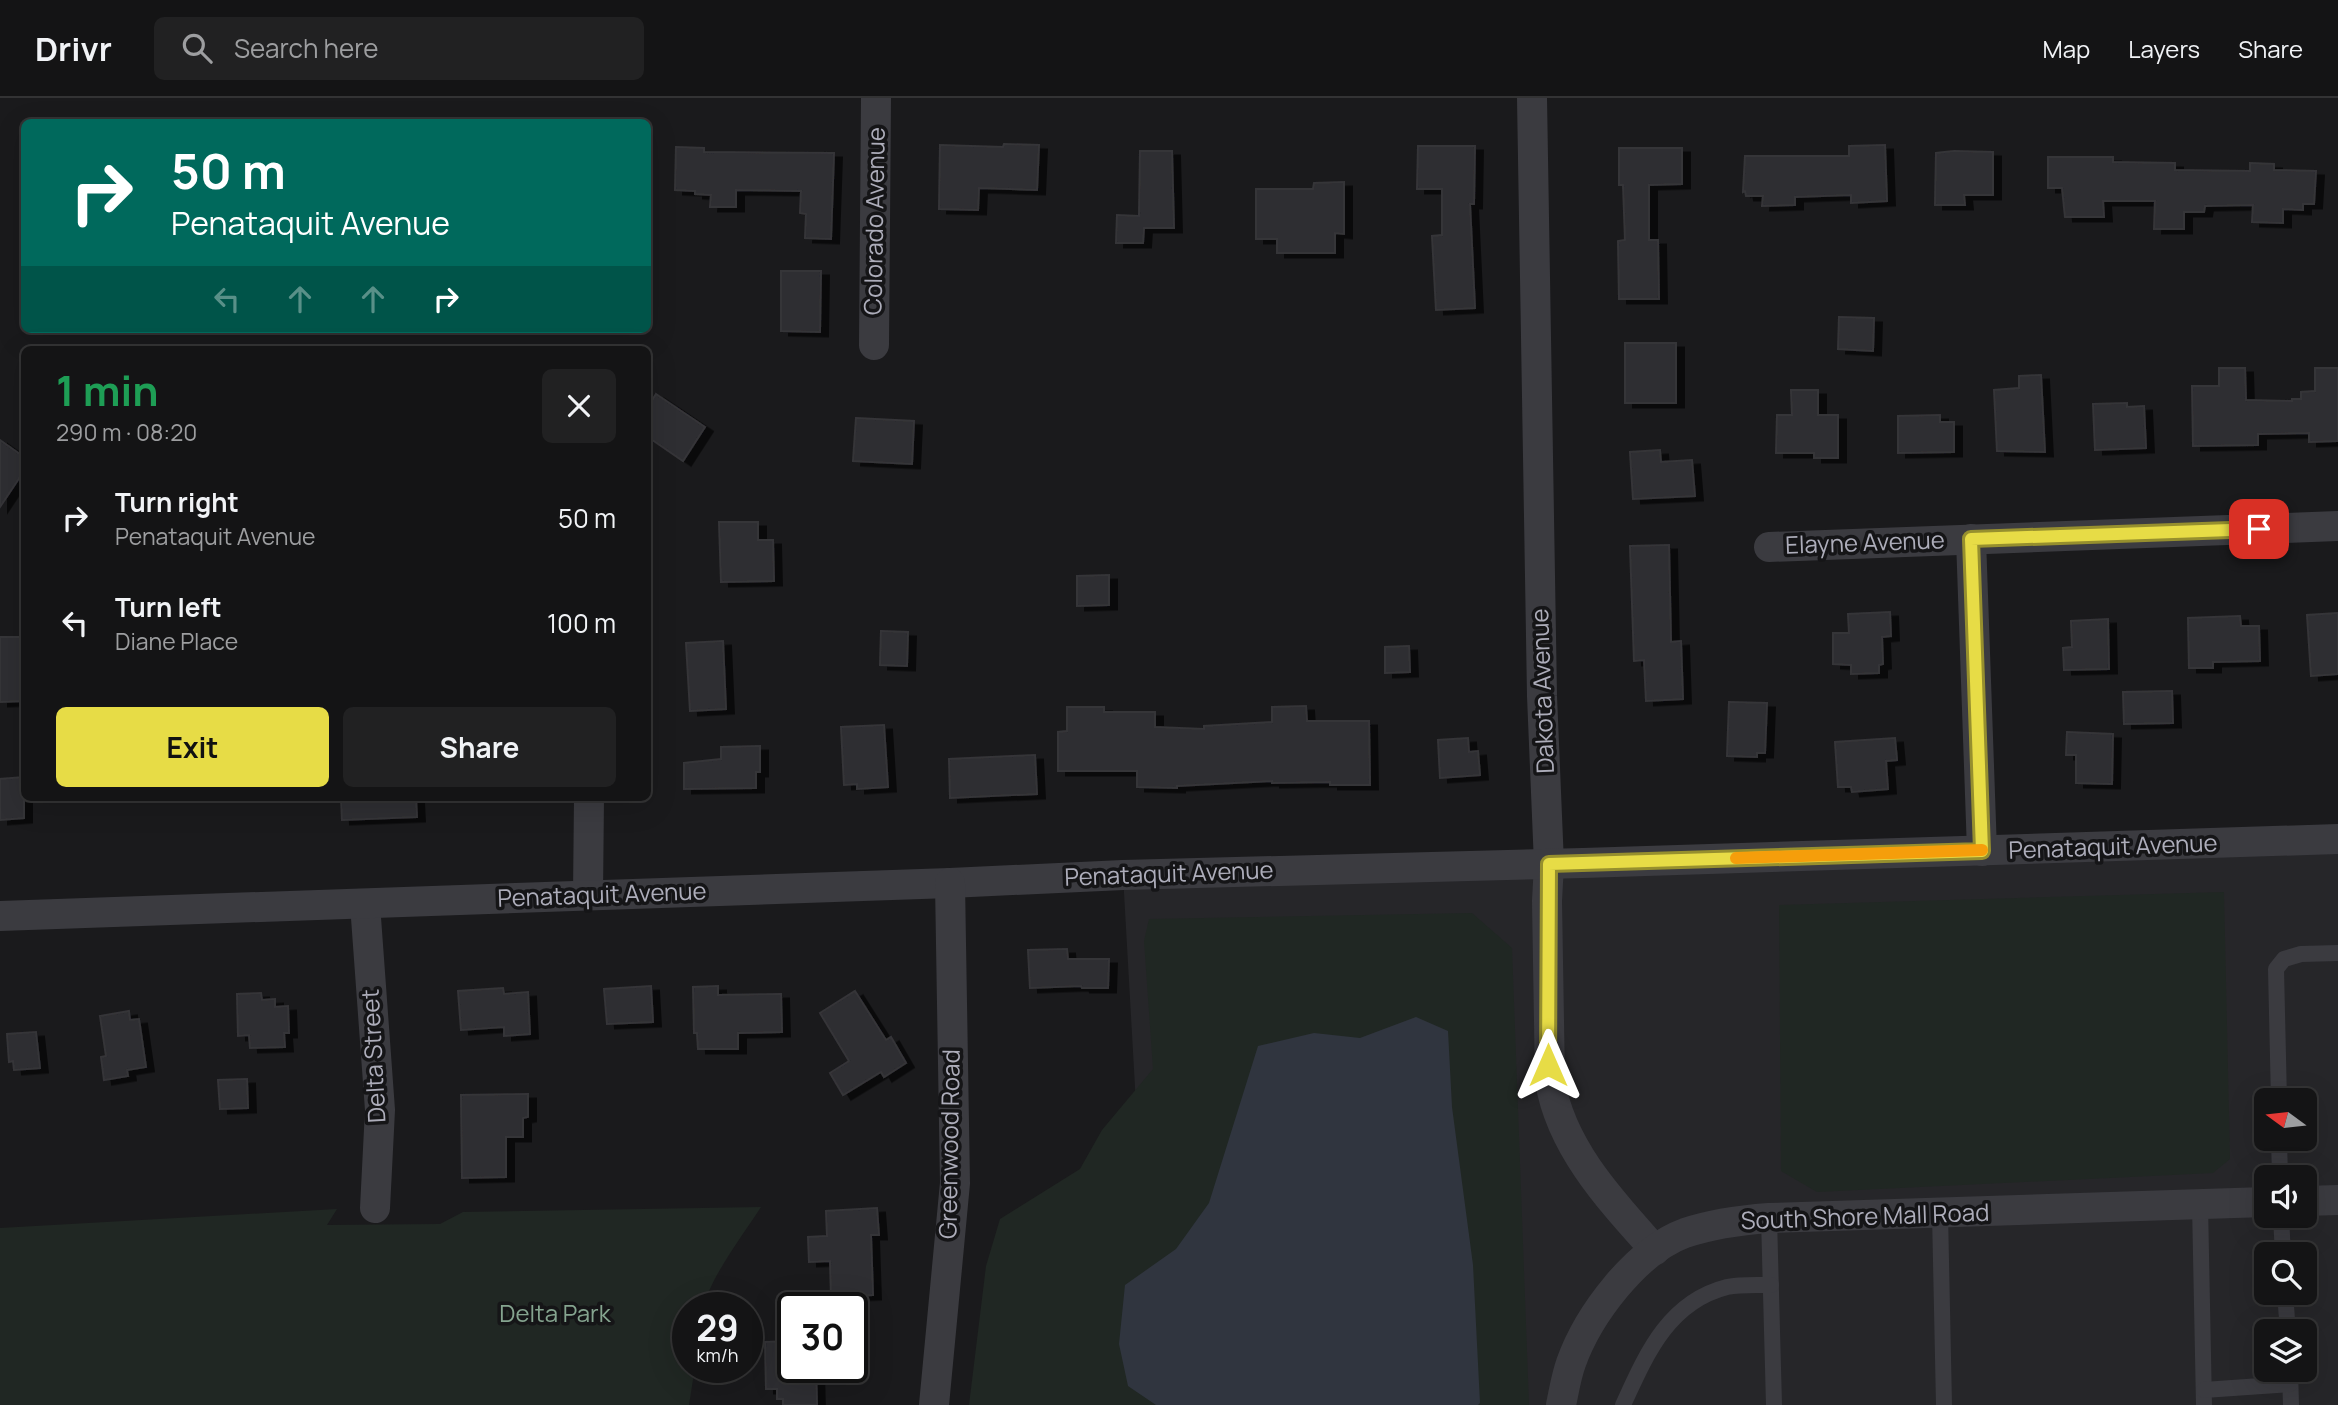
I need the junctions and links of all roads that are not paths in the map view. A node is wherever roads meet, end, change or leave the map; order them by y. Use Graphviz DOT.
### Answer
graph roads {
  1 [pos="876,98"];
  2 [pos="1532,98"];
  3 [pos="874,345"];
  4 [pos="2338,526"];
  5 [pos="1971,539"];
  6 [pos="1769,547"];
  7 [pos="589,801"];
  8 [pos="2338,839"];
  9 [pos="1982,851"];
  10 [pos="1549,864"];
  11 [pos="950,883"];
  12 [pos="588,894"];
  13 [pos="365,904"];
  14 [pos="0,916"];
  15 [pos="2338,953"];
  16 [pos="2279,1088"];
  17 [pos="2338,1200"];
  18 [pos="2317,1201"];
  19 [pos="2254,1202"];
  20 [pos="2200,1204"];
  21 [pos="375,1208"];
  22 [pos="1940,1213"];
  23 [pos="1769,1218"];
  24 [pos="1656,1250"];
  25 [pos="1771,1285"];
  26 [pos="2270,1382"];
  27 [pos="2290,1382"];
  28 [pos="2204,1398"];
  29 [pos="934,1405"];
  30 [pos="1561,1405"];
  31 [pos="1623,1405"];
  32 [pos="1774,1405"];
  33 [pos="1944,1405"];
  34 [pos="2291,1405"];
  1 -- 3 [label="street, Colorado Avenue"];
  2 -- 10 [label="street, Dakota Avenue"];
  4 -- 5 [label="street, Elayne Avenue"];
  5 -- 6 [label="street, Elayne Avenue"];
  5 -- 9 [label="street"];
  7 -- 12 [label="street"];
  8 -- 9 [label="street, Penataquit Avenue"];
  9 -- 10 [label="street, Penataquit Avenue"];
  10 -- 11 [label="street, Penataquit Avenue"];
  10 -- 24 [label="street, Dakota Avenue"];
  11 -- 12 [label="street, Penataquit Avenue"];
  11 -- 29 [label="street, Greenwood Road"];
  12 -- 13 [label="street, Penataquit Avenue"];
  13 -- 14 [label="street, Penataquit Avenue"];
  13 -- 21 [label="street, Delta Street"];
  15 -- 16 [label="lane"];
  17 -- 18 [label="street"];
  19 -- 20 [label="street, South Shore Mall Road"];
  20 -- 22 [label="street, South Shore Mall Road"];
  20 -- 28 [label="lane"];
  22 -- 23 [label="street, South Shore Mall Road"];
  22 -- 33 [label="lane"];
  23 -- 24 [label="street, South Shore Mall Road"];
  23 -- 25 [label="lane"];
  24 -- 30 [label="street, South Shore Mall Road"];
  25 -- 31 [label="lane"];
  25 -- 32 [label="lane"];
  26 -- 28 [label="lane"];
  27 -- 34 [label="lane"];
}
